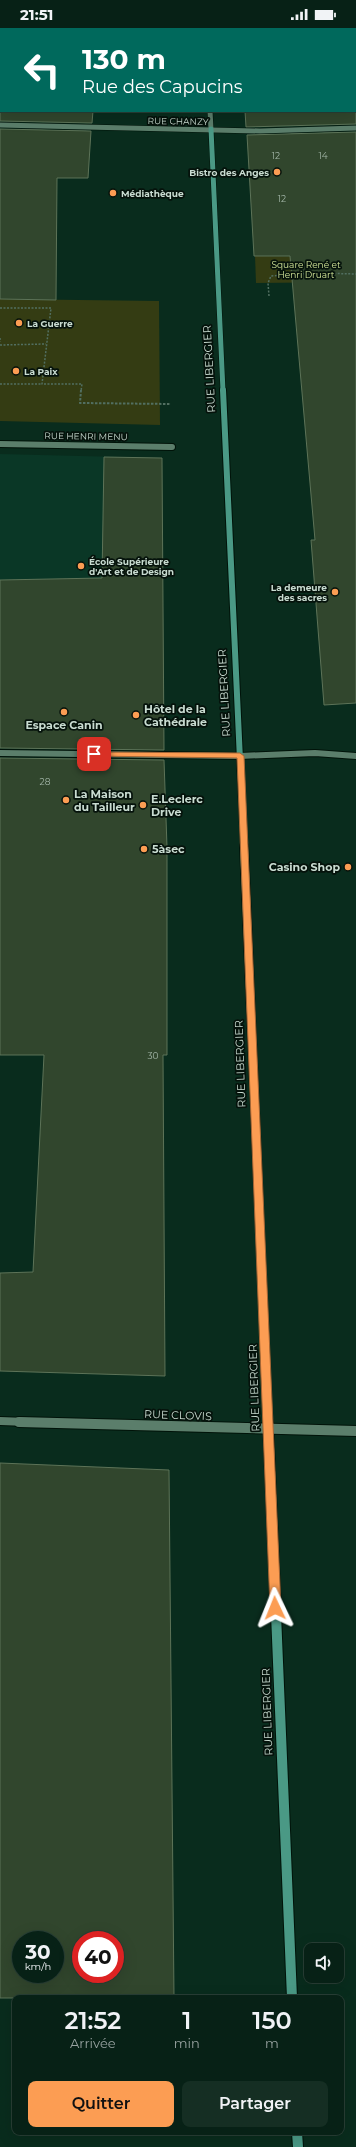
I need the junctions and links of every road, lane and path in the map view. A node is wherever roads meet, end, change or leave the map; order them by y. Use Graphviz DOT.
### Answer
graph roads {
  1 [pos="210,112"];
  2 [pos="0,125"];
  3 [pos="356,128"];
  4 [pos="211,129"];
  5 [pos="356,274"];
  6 [pos="269,296"];
  7 [pos="0,308"];
  8 [pos="0,338"];
  9 [pos="0,343"];
  10 [pos="46,344"];
  11 [pos="0,384"];
  12 [pos="42,384"];
  13 [pos="172,404"];
  14 [pos="0,444"];
  15 [pos="172,447"];
  16 [pos="0,753"];
  17 [pos="240,756"];
  18 [pos="356,756"];
  19 [pos="0,1421"];
  20 [pos="268,1430"];
  21 [pos="356,1431"];
  22 [pos="292,1995"];
  23 [pos="297,2135"];
  24 [pos="298,2147"];
  1 -- 4 [label="street"];
  2 -- 4 [label="street, RUE CHANZY"];
  3 -- 4 [label="street, RUE CHANZY"];
  4 -- 17 [label="street, RUE LIBERGIER"];
  5 -- 6 [label="path"];
  7 -- 10 [label="path"];
  8 -- 9 [label="path"];
  9 -- 10 [label="path"];
  10 -- 12 [label="path"];
  11 -- 12 [label="path"];
  12 -- 13 [label="path"];
  14 -- 15 [label="street, RUE HENRI MENU"];
  16 -- 17 [label="street"];
  17 -- 18 [label="street"];
  17 -- 20 [label="street, RUE LIBERGIER"];
  19 -- 20 [label="street, RUE CLOVIS"];
  20 -- 21 [label="street, RUE CLOVIS"];
  20 -- 22 [label="street, RUE LIBERGIER"];
  23 -- 24 [label="street"];
}
